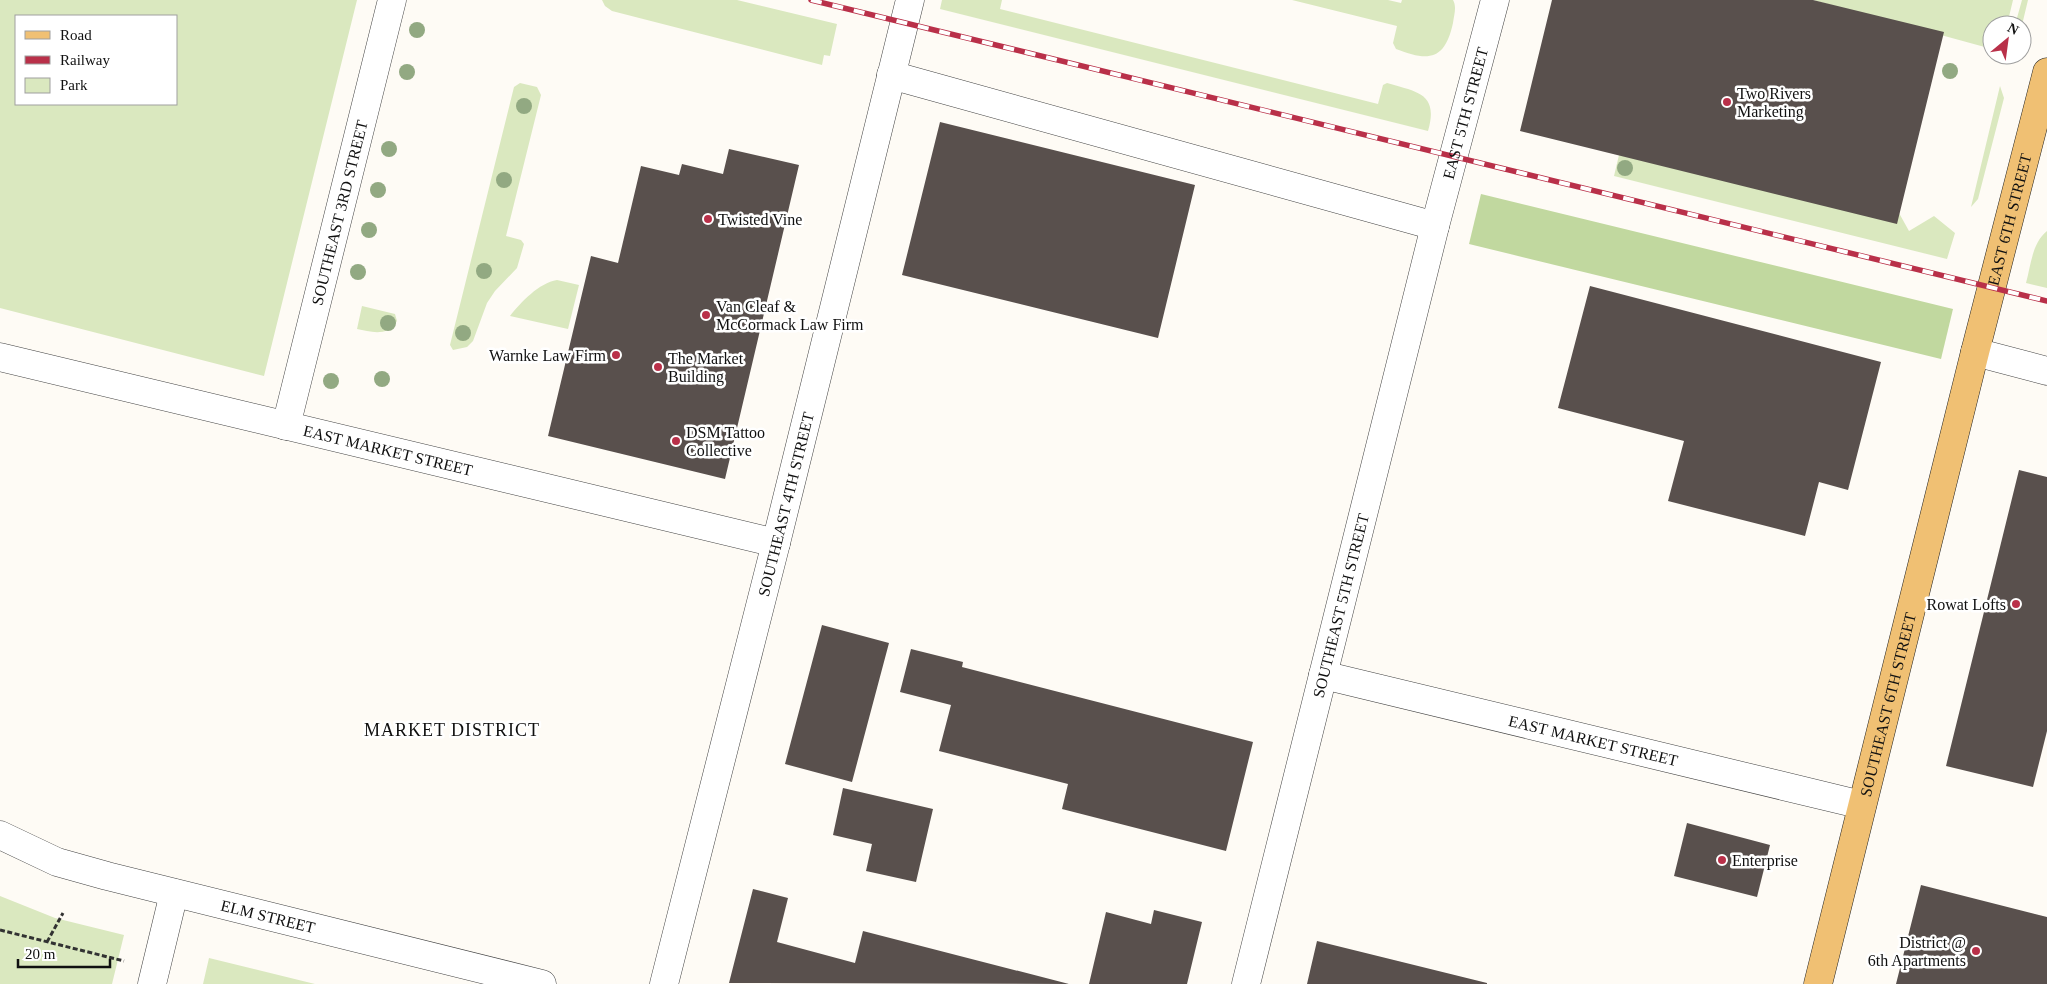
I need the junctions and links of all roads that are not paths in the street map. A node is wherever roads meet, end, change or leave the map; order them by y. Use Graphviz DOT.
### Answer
graph roads {
  1 [pos="392,0"];
  2 [pos="1495,0"];
  3 [pos="907,11"];
  4 [pos="2047,72"];
  5 [pos="891,76"];
  6 [pos="1435,226"];
  7 [pos="0,357"];
  8 [pos="1973,360"];
  9 [pos="2047,371"];
  10 [pos="286,426"];
  11 [pos="776,543"];
  12 [pos="1323,675"];
  13 [pos="1862,805"];
  14 [pos="0,835"];
  15 [pos="174,893"];
  16 [pos="152,984"];
  17 [pos="542,984"];
  18 [pos="664,984"];
  19 [pos="1246,984"];
  20 [pos="1818,984"];
  1 -- 10 [label="street, SOUTHEAST 3RD STREET"];
  2 -- 6 [label="street, EAST 5TH STREET"];
  3 -- 5 [label="street, SOUTHEAST 4TH STREET"];
  4 -- 8 [label="main road, EAST 6TH STREET"];
  5 -- 6 [label="street"];
  5 -- 11 [label="street, SOUTHEAST 4TH STREET"];
  6 -- 12 [label="street, SOUTHEAST 5TH STREET"];
  7 -- 10 [label="street, EAST MARKET STREET"];
  8 -- 9 [label="street"];
  8 -- 13 [label="main road, SOUTHEAST 6TH STREET"];
  10 -- 11 [label="street, EAST MARKET STREET"];
  11 -- 18 [label="street, SOUTHEAST 4TH STREET"];
  12 -- 13 [label="street, EAST MARKET STREET"];
  12 -- 19 [label="street, SOUTHEAST 5TH STREET"];
  13 -- 20 [label="main road, SOUTHEAST 6TH STREET"];
  14 -- 15 [label="street, ELM STREET"];
  15 -- 16 [label="street"];
  15 -- 17 [label="street, ELM STREET"];
}
